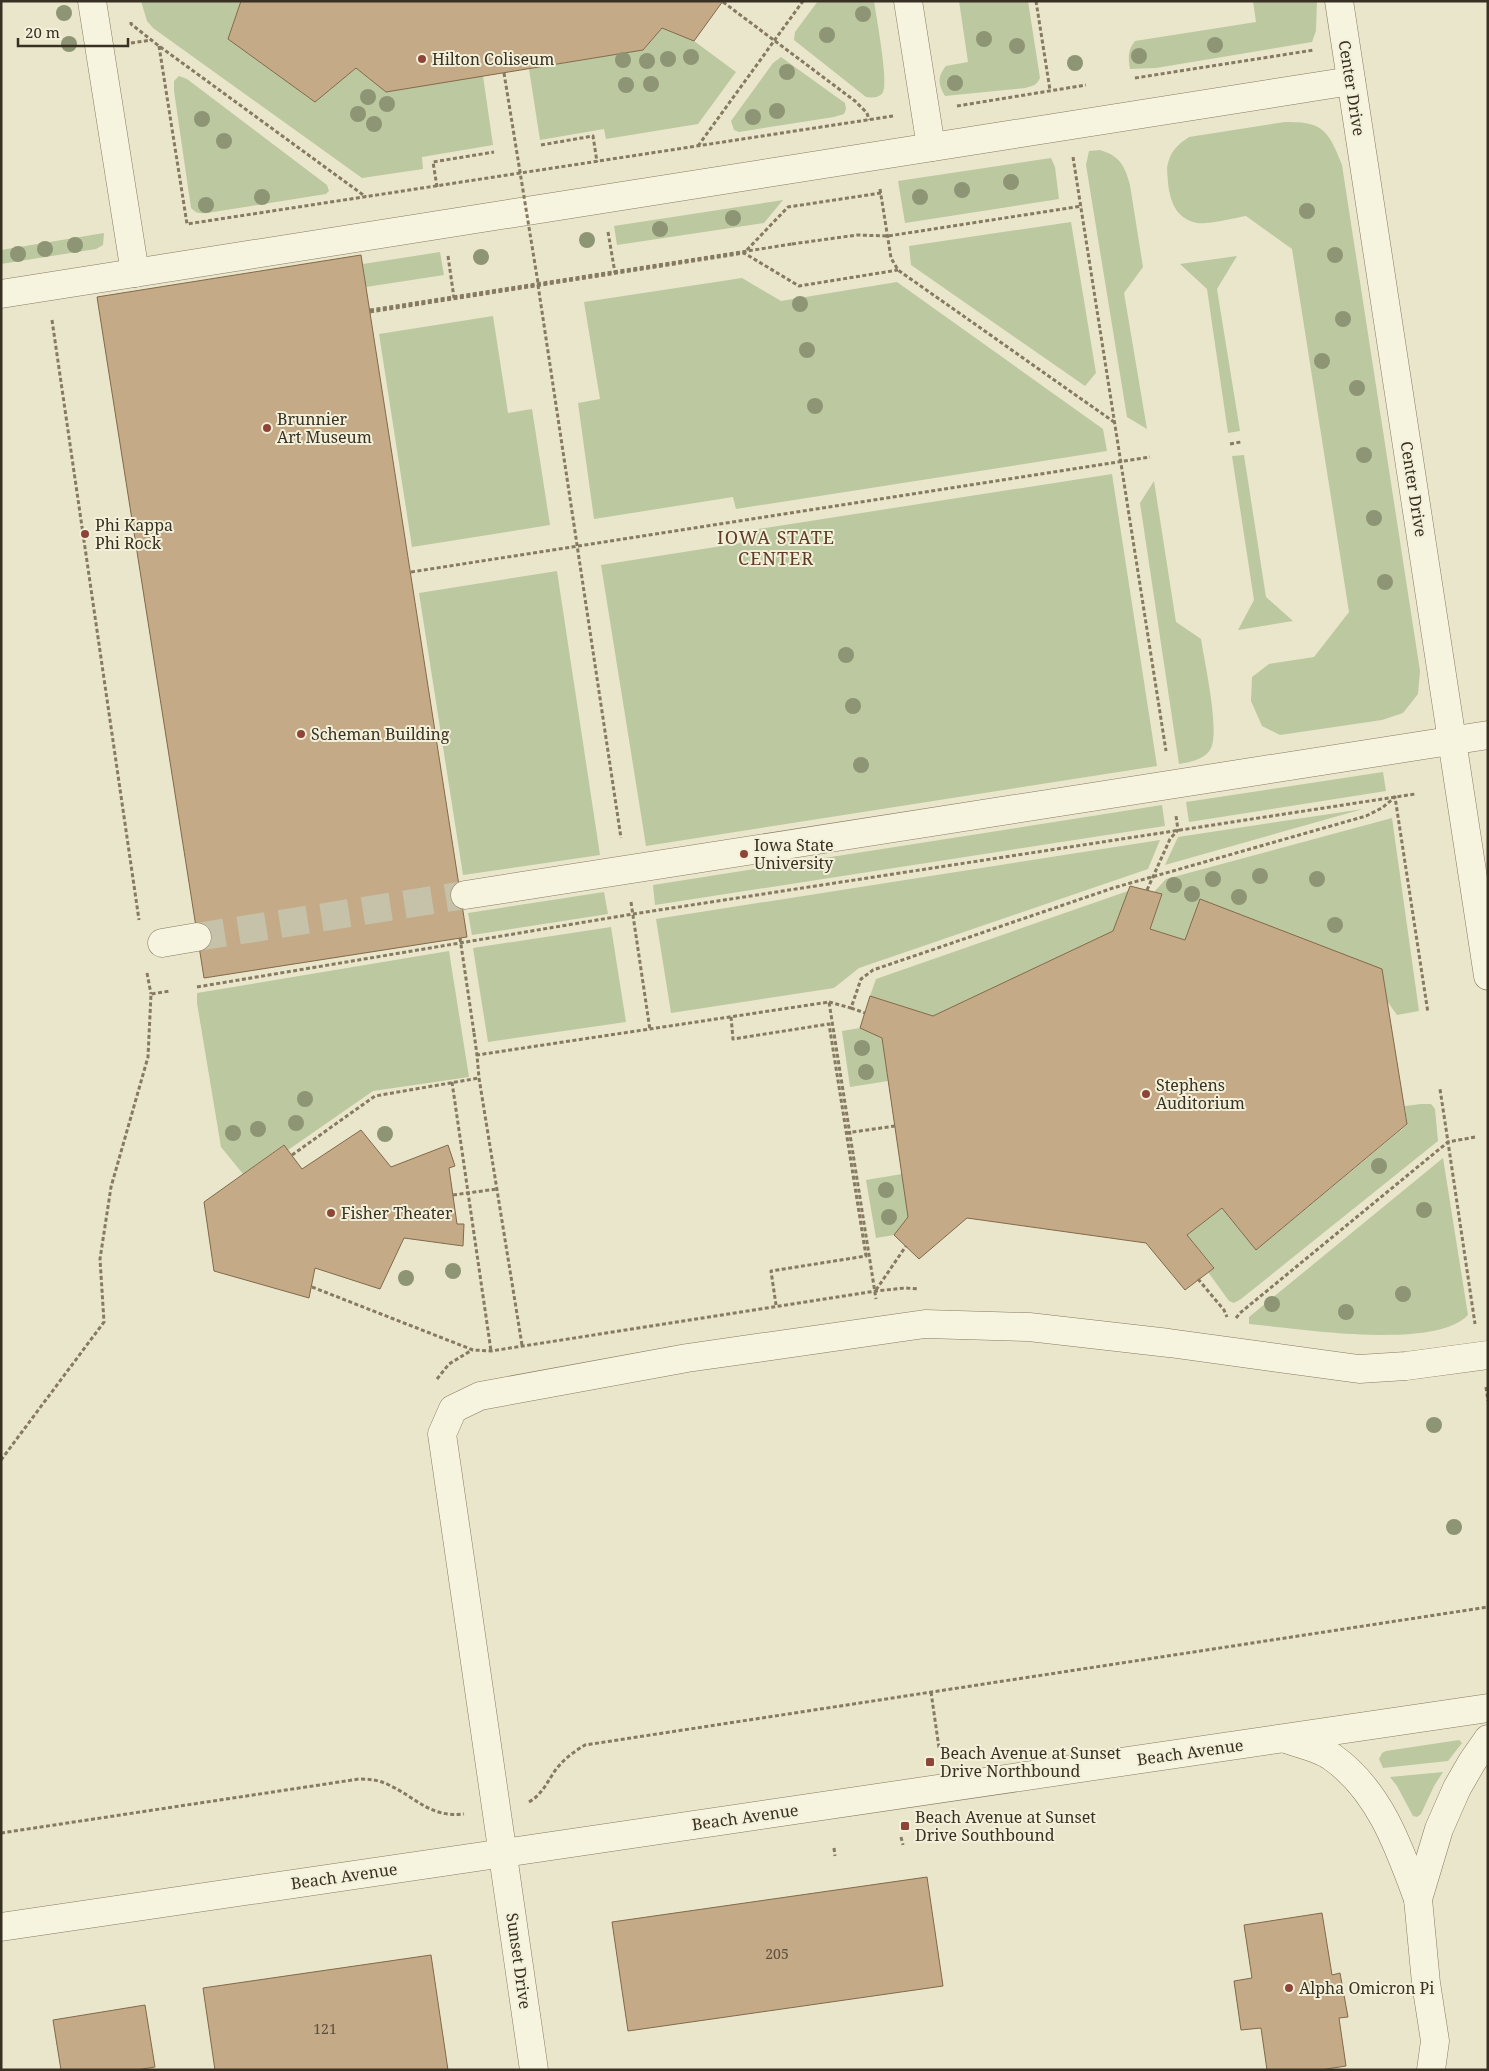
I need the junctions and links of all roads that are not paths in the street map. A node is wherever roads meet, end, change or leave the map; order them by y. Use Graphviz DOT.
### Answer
graph roads {
  1 [pos="92,1"];
  2 [pos="908,1"];
  3 [pos="1339,1"];
  4 [pos="1351,81"];
  5 [pos="931,148"];
  6 [pos="135,273"];
  7 [pos="1,294"];
  8 [pos="1488,735"];
  9 [pos="1453,741"];
  10 [pos="465,895"];
  11 [pos="197,938"];
  12 [pos="162,943"];
  13 [pos="1488,976"];
  14 [pos="1482,1344"];
  15 [pos="1488,1708"];
  16 [pos="1283,1738"];
  17 [pos="1488,1738"];
  18 [pos="504,1853"];
  19 [pos="1418,1899"];
  20 [pos="1,1927"];
  21 [pos="1435,2041"];
  22 [pos="534,2070"];
  23 [pos="1431,2070"];
  24 [pos="1453,2070"];
  1 -- 6 [label="street"];
  2 -- 5 [label="street"];
  3 -- 4 [label="street, Center Drive"];
  4 -- 5 [label="street"];
  4 -- 9 [label="street, Center Drive"];
  5 -- 6 [label="street"];
  6 -- 7 [label="street"];
  8 -- 9 [label="street"];
  9 -- 10 [label="street"];
  9 -- 13 [label="street, Center Drive"];
  11 -- 12 [label="street"];
  14 -- 18 [label="street, Sunset Drive"];
  15 -- 16 [label="street, Beach Avenue"];
  16 -- 18 [label="street, Beach Avenue"];
  16 -- 19 [label="street"];
  17 -- 19 [label="street"];
  18 -- 20 [label="street, Beach Avenue"];
  18 -- 22 [label="street, Sunset Drive"];
  19 -- 21 [label="street"];
  21 -- 23 [label="street"];
  21 -- 24 [label="street"];
}
